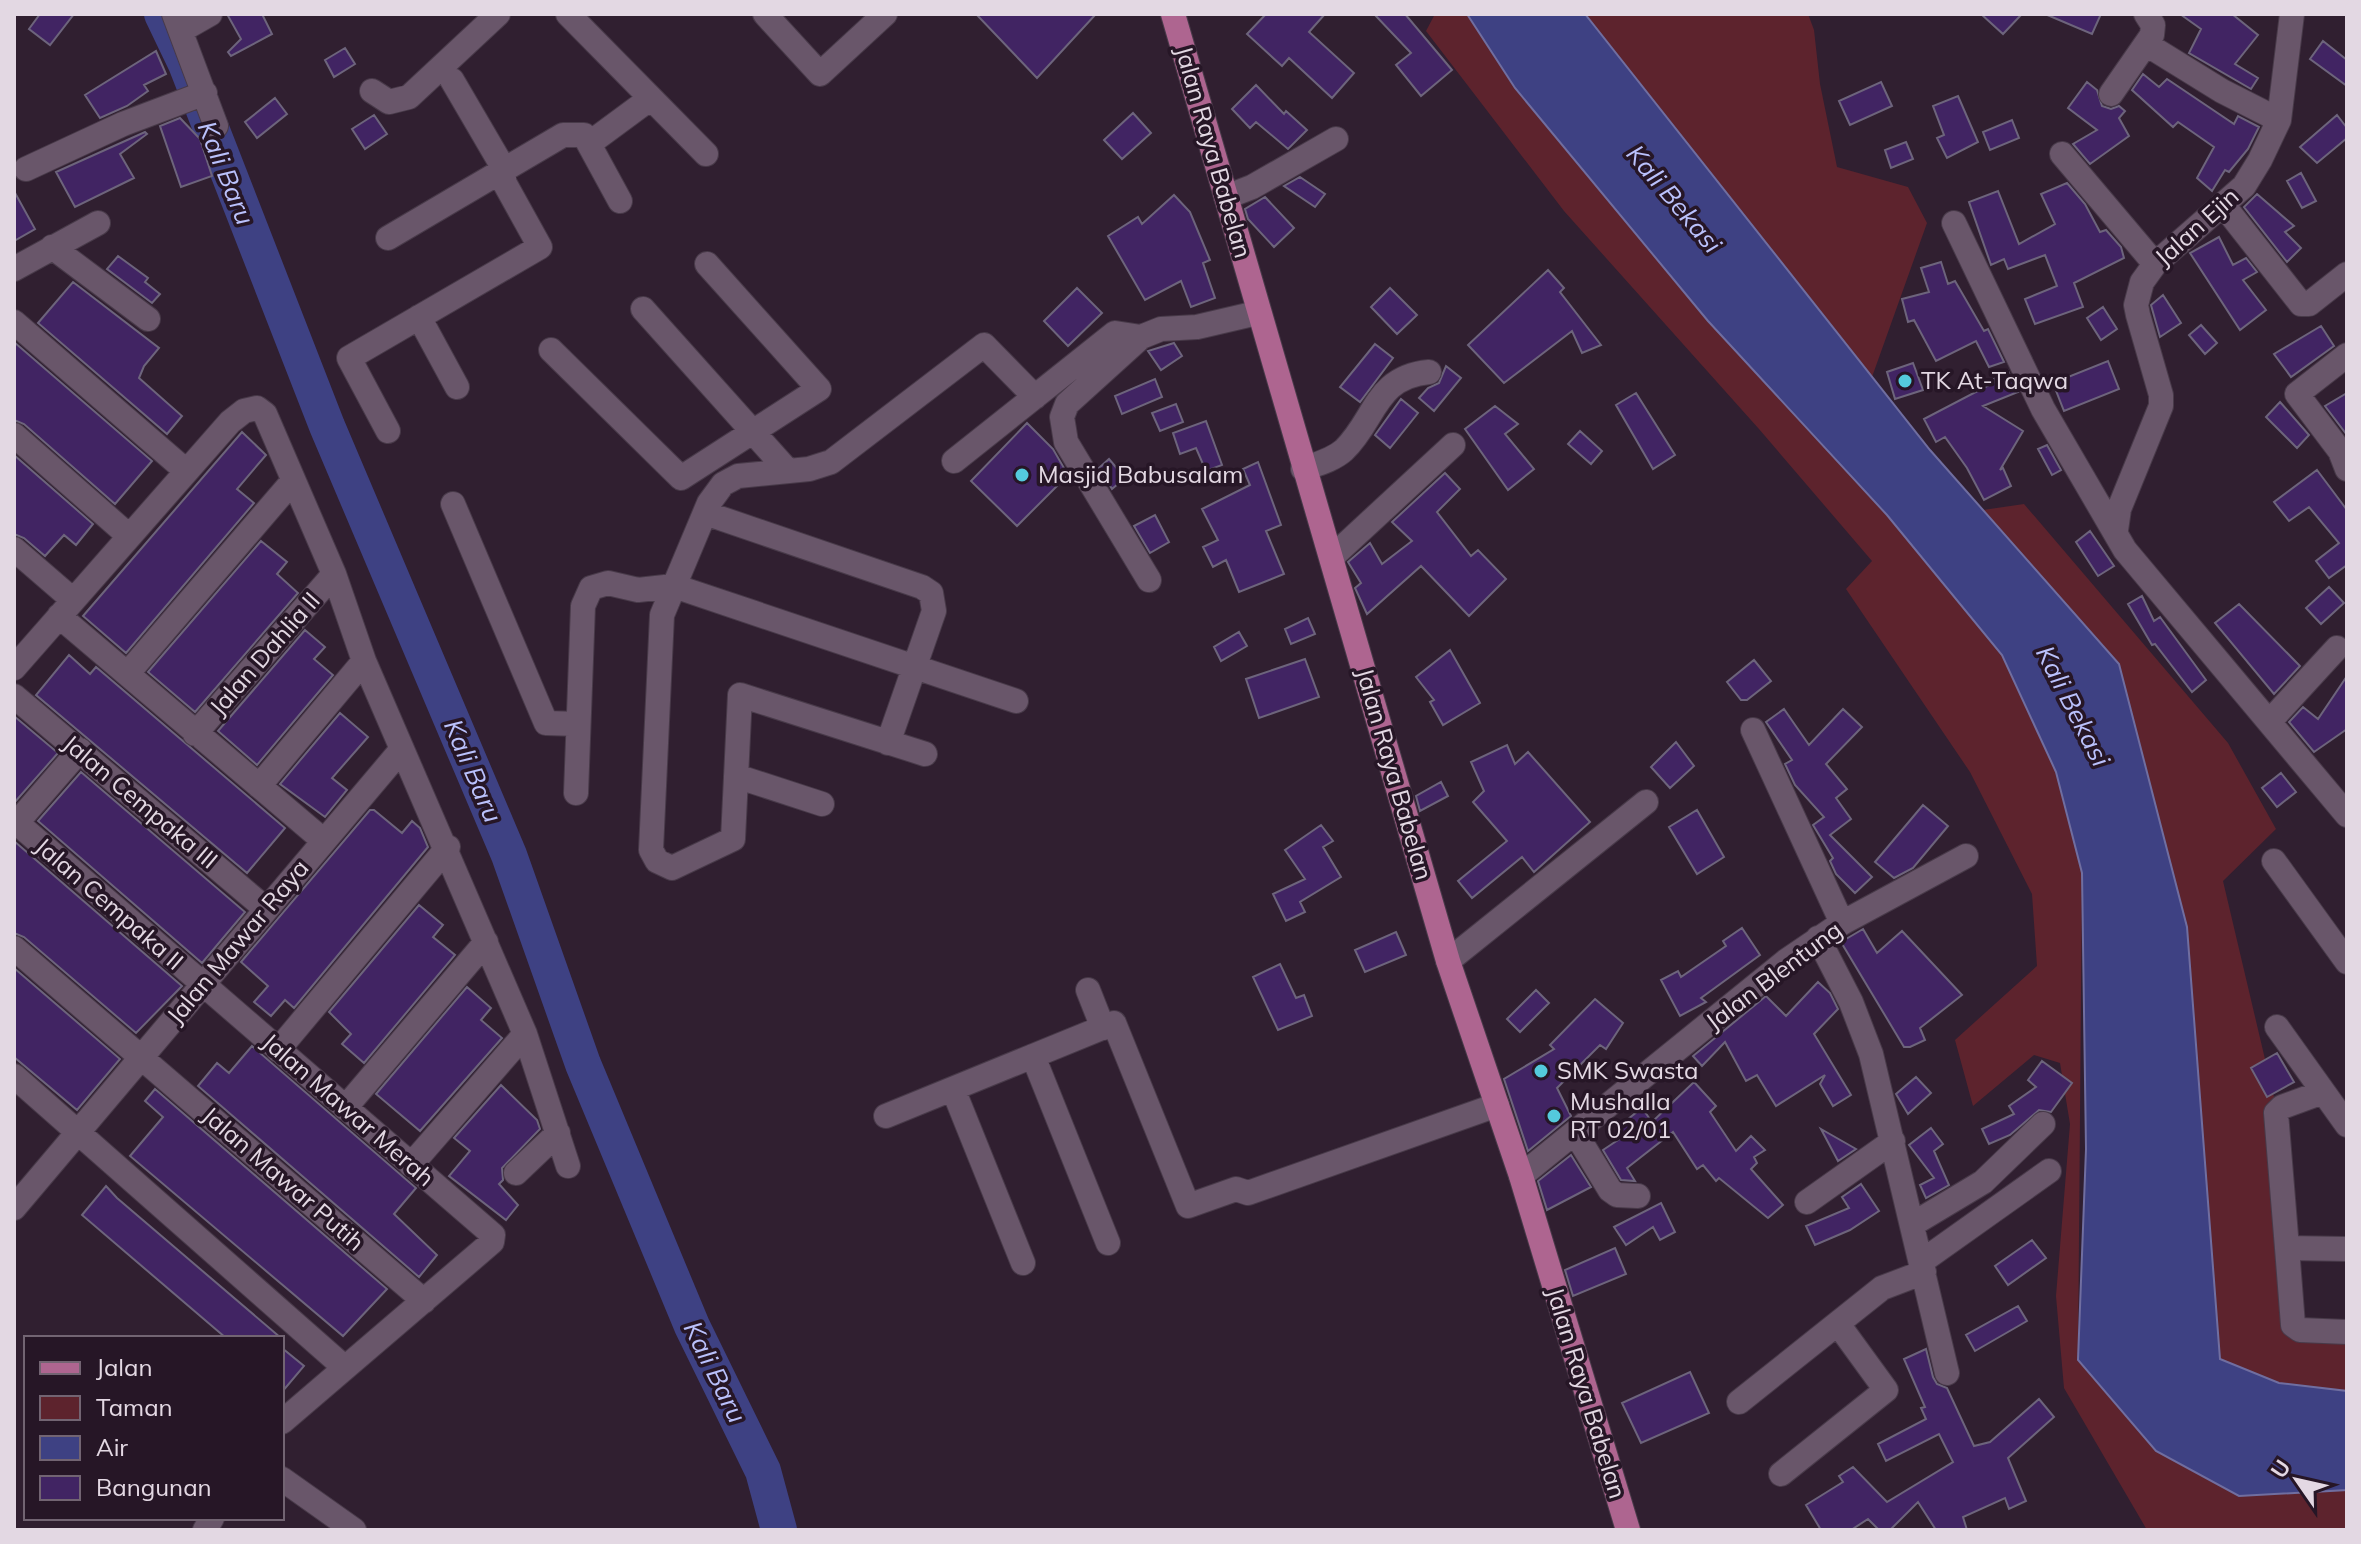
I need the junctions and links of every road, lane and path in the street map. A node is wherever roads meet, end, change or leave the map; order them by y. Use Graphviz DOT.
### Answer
graph roads {
  1 [pos="210,14"];
  2 [pos="498,14"];
  3 [pos="568,14"];
  4 [pos="765,14"];
  5 [pos="885,14"];
  6 [pos="1173,14"];
  7 [pos="2146,14"];
  8 [pos="2292,14"];
  9 [pos="178,22"];
  10 [pos="2146,44"];
  11 [pos="452,80"];
  12 [pos="372,91"];
  13 [pos="2111,94"];
  14 [pos="200,95"];
  15 [pos="651,98"];
  16 [pos="2279,120"];
  17 [pos="216,126"];
  18 [pos="1336,139"];
  19 [pos="590,143"];
  20 [pos="706,154"];
  21 [pos="2062,154"];
  22 [pos="26,169"];
  23 [pos="504,169"];
  24 [pos="1226,197"];
  25 [pos="620,201"];
  26 [pos="2224,206"];
  27 [pos="98,223"];
  28 [pos="1954,223"];
  29 [pos="388,238"];
  30 [pos="52,247"];
  31 [pos="707,264"];
  32 [pos="2155,264"];
  33 [pos="14,269"];
  34 [pos="2347,274"];
  35 [pos="643,309"];
  36 [pos="1257,313"];
  37 [pos="419,317"];
  38 [pos="148,319"];
  39 [pos="14,322"];
  40 [pos="1141,337"];
  41 [pos="551,350"];
  42 [pos="2347,355"];
  43 [pos="1429,372"];
  44 [pos="457,387"];
  45 [pos="1035,397"];
  46 [pos="388,431"];
  47 [pos="754,433"];
  48 [pos="14,435"];
  49 [pos="1453,445"];
  50 [pos="954,461"];
  51 [pos="1303,469"];
  52 [pos="2347,469"];
  53 [pos="185,470"];
  54 [pos="788,471"];
  55 [pos="292,482"];
  56 [pos="453,504"];
  57 [pos="705,513"];
  58 [pos="2116,530"];
  59 [pos="129,536"];
  60 [pos="14,549"];
  61 [pos="1332,557"];
  62 [pos="334,574"];
  63 [pos="1149,580"];
  64 [pos="674,586"];
  65 [pos="66,608"];
  66 [pos="2337,648"];
  67 [pos="364,661"];
  68 [pos="15,665"];
  69 [pos="913,667"];
  70 [pos="128,673"];
  71 [pos="14,696"];
  72 [pos="1016,701"];
  73 [pos="2270,721"];
  74 [pos="578,724"];
  75 [pos="1753,730"];
  76 [pos="195,734"];
  77 [pos="888,743"];
  78 [pos="80,750"];
  79 [pos="400,751"];
  80 [pos="925,754"];
  81 [pos="736,776"];
  82 [pos="259,786"];
  83 [pos="576,793"];
  84 [pos="1646,802"];
  85 [pos="822,804"];
  86 [pos="2347,815"];
  87 [pos="15,825"];
  88 [pos="324,841"];
  89 [pos="448,847"];
  90 [pos="1966,856"];
  91 [pos="2274,861"];
  92 [pos="266,909"];
  93 [pos="1842,923"];
  94 [pos="1818,938"];
  95 [pos="486,942"];
  96 [pos="14,948"];
  97 [pos="1448,961"];
  98 [pos="2347,962"];
  99 [pos="202,985"];
  100 [pos="1088,990"];
  101 [pos="2277,1027"];
  102 [pos="1103,1028"];
  103 [pos="525,1034"];
  104 [pos="278,1050"];
  105 [pos="1033,1056"];
  106 [pos="141,1057"];
  107 [pos="14,1076"];
  108 [pos="953,1089"];
  109 [pos="2323,1092"];
  110 [pos="1497,1105"];
  111 [pos="345,1108"];
  112 [pos="886,1116"];
  113 [pos="2043,1124"];
  114 [pos="2347,1125"];
  115 [pos="77,1131"];
  116 [pos="558,1133"];
  117 [pos="1576,1134"];
  118 [pos="1893,1141"];
  119 [pos="411,1165"];
  120 [pos="568,1166"];
  121 [pos="2049,1171"];
  122 [pos="516,1173"];
  123 [pos="1521,1176"];
  124 [pos="1638,1196"];
  125 [pos="1807,1202"];
  126 [pos="14,1208"];
  127 [pos="1913,1224"];
  128 [pos="1108,1243"];
  129 [pos="2287,1248"];
  130 [pos="2347,1249"];
  131 [pos="1023,1263"];
  132 [pos="1923,1267"];
  133 [pos="424,1301"];
  134 [pos="1838,1324"];
  135 [pos="2347,1332"];
  136 [pos="344,1367"];
  137 [pos="1947,1373"];
  138 [pos="1739,1402"];
  139 [pos="284,1420"];
  140 [pos="1781,1474"];
  141 [pos="284,1481"];
  142 [pos="324,1521"];
  143 [pos="354,1530"];
  144 [pos="1628,1530"];
  1 -- 9 [label="street"];
  2 -- 12 [label="street"];
  3 -- 15 [label="street"];
  4 -- 5 [label="street"];
  6 -- 24 [label="main road, Jalan Raya Babelan"];
  7 -- 10 [label="street"];
  8 -- 16 [label="street, Jalan Ejin"];
  9 -- 14 [label="street"];
  10 -- 13 [label="street"];
  10 -- 16 [label="street"];
  11 -- 23 [label="street"];
  14 -- 17 [label="street"];
  14 -- 22 [label="street"];
  15 -- 19 [label="street"];
  15 -- 20 [label="street"];
  16 -- 26 [label="street, Jalan Ejin"];
  18 -- 24 [label="street"];
  19 -- 23 [label="street"];
  19 -- 25 [label="street"];
  21 -- 32 [label="street"];
  23 -- 29 [label="street"];
  23 -- 37 [label="street"];
  24 -- 36 [label="main road, Jalan Raya Babelan"];
  26 -- 32 [label="street, Jalan Ejin"];
  26 -- 34 [label="street"];
  27 -- 30 [label="street"];
  28 -- 58 [label="street"];
  30 -- 33 [label="street"];
  30 -- 38 [label="street"];
  31 -- 47 [label="street"];
  32 -- 58 [label="street, Jalan Ejin"];
  35 -- 47 [label="street"];
  36 -- 40 [label="street"];
  36 -- 51 [label="main road, Jalan Raya Babelan"];
  37 -- 44 [label="street"];
  37 -- 46 [label="street"];
  39 -- 53 [label="street"];
  40 -- 45 [label="street"];
  40 -- 63 [label="street"];
  41 -- 47 [label="street"];
  42 -- 52 [label="street"];
  43 -- 51 [label="street"];
  45 -- 50 [label="street"];
  45 -- 54 [label="street"];
  47 -- 54 [label="street"];
  48 -- 59 [label="street"];
  49 -- 61 [label="street"];
  51 -- 61 [label="main road, Jalan Raya Babelan"];
  53 -- 55 [label="street"];
  53 -- 59 [label="street"];
  54 -- 57 [label="street"];
  55 -- 62 [label="street"];
  55 -- 70 [label="street"];
  56 -- 74 [label="street"];
  57 -- 64 [label="street"];
  57 -- 69 [label="street"];
  58 -- 73 [label="street"];
  59 -- 65 [label="street"];
  60 -- 65 [label="street"];
  61 -- 97 [label="main road, Jalan Raya Babelan"];
  62 -- 67 [label="street"];
  62 -- 76 [label="street, Jalan Dahlia II"];
  64 -- 69 [label="street"];
  64 -- 74 [label="street"];
  64 -- 81 [label="street"];
  65 -- 68 [label="street"];
  65 -- 70 [label="street"];
  66 -- 73 [label="street"];
  67 -- 79 [label="street"];
  67 -- 82 [label="street"];
  69 -- 72 [label="street"];
  69 -- 77 [label="street"];
  70 -- 76 [label="street"];
  71 -- 78 [label="street, Jalan Cempaka III"];
  73 -- 86 [label="street"];
  74 -- 83 [label="street"];
  75 -- 93 [label="street"];
  76 -- 82 [label="street"];
  77 -- 80 [label="street"];
  77 -- 81 [label="street"];
  78 -- 87 [label="street"];
  78 -- 92 [label="street, Jalan Cempaka III"];
  79 -- 88 [label="street, Jalan Mawar Raya"];
  79 -- 89 [label="street"];
  81 -- 85 [label="street"];
  82 -- 88 [label="street"];
  84 -- 97 [label="street"];
  87 -- 99 [label="street, Jalan Cempaka II"];
  88 -- 92 [label="street, Jalan Mawar Raya"];
  89 -- 95 [label="street"];
  89 -- 104 [label="street"];
  90 -- 93 [label="street, Jalan Blentung"];
  91 -- 98 [label="street"];
  92 -- 99 [label="street, Jalan Mawar Raya"];
  93 -- 94 [label="street, Jalan Blentung"];
  94 -- 117 [label="street, Jalan Blentung"];
  94 -- 118 [label="street"];
  95 -- 103 [label="street"];
  95 -- 111 [label="street"];
  96 -- 106 [label="street, Jalan Mawar Putih"];
  97 -- 110 [label="main road, Jalan Raya Babelan"];
  99 -- 104 [label="street, Jalan Mawar Merah"];
  99 -- 106 [label="street, Jalan Mawar Raya"];
  100 -- 102 [label="street"];
  101 -- 109 [label="street"];
  102 -- 105 [label="street"];
  102 -- 110 [label="street"];
  103 -- 116 [label="street"];
  103 -- 119 [label="street"];
  104 -- 111 [label="street, Jalan Mawar Merah"];
  105 -- 108 [label="street"];
  105 -- 128 [label="street"];
  106 -- 115 [label="street, Jalan Mawar Raya"];
  106 -- 133 [label="street, Jalan Mawar Putih"];
  107 -- 115 [label="street"];
  108 -- 112 [label="street"];
  108 -- 131 [label="street"];
  109 -- 114 [label="street"];
  109 -- 129 [label="street"];
  110 -- 123 [label="main road, Jalan Raya Babelan"];
  111 -- 119 [label="street, Jalan Mawar Merah"];
  113 -- 127 [label="street"];
  115 -- 126 [label="street, Jalan Mawar Raya"];
  115 -- 136 [label="street"];
  116 -- 120 [label="street"];
  116 -- 122 [label="street"];
  117 -- 123 [label="street, Jalan Blentung"];
  117 -- 124 [label="street"];
  118 -- 125 [label="street"];
  118 -- 127 [label="street"];
  119 -- 133 [label="street, Jalan Mawar Merah"];
  121 -- 132 [label="street"];
  123 -- 144 [label="main road, Jalan Raya Babelan"];
  127 -- 132 [label="street"];
  129 -- 130 [label="street"];
  129 -- 135 [label="street"];
  132 -- 134 [label="street"];
  132 -- 137 [label="street"];
  133 -- 136 [label="street"];
  134 -- 138 [label="street"];
  134 -- 140 [label="street"];
  136 -- 139 [label="street"];
  141 -- 142 [label="street"];
  142 -- 143 [label="street"];
}
